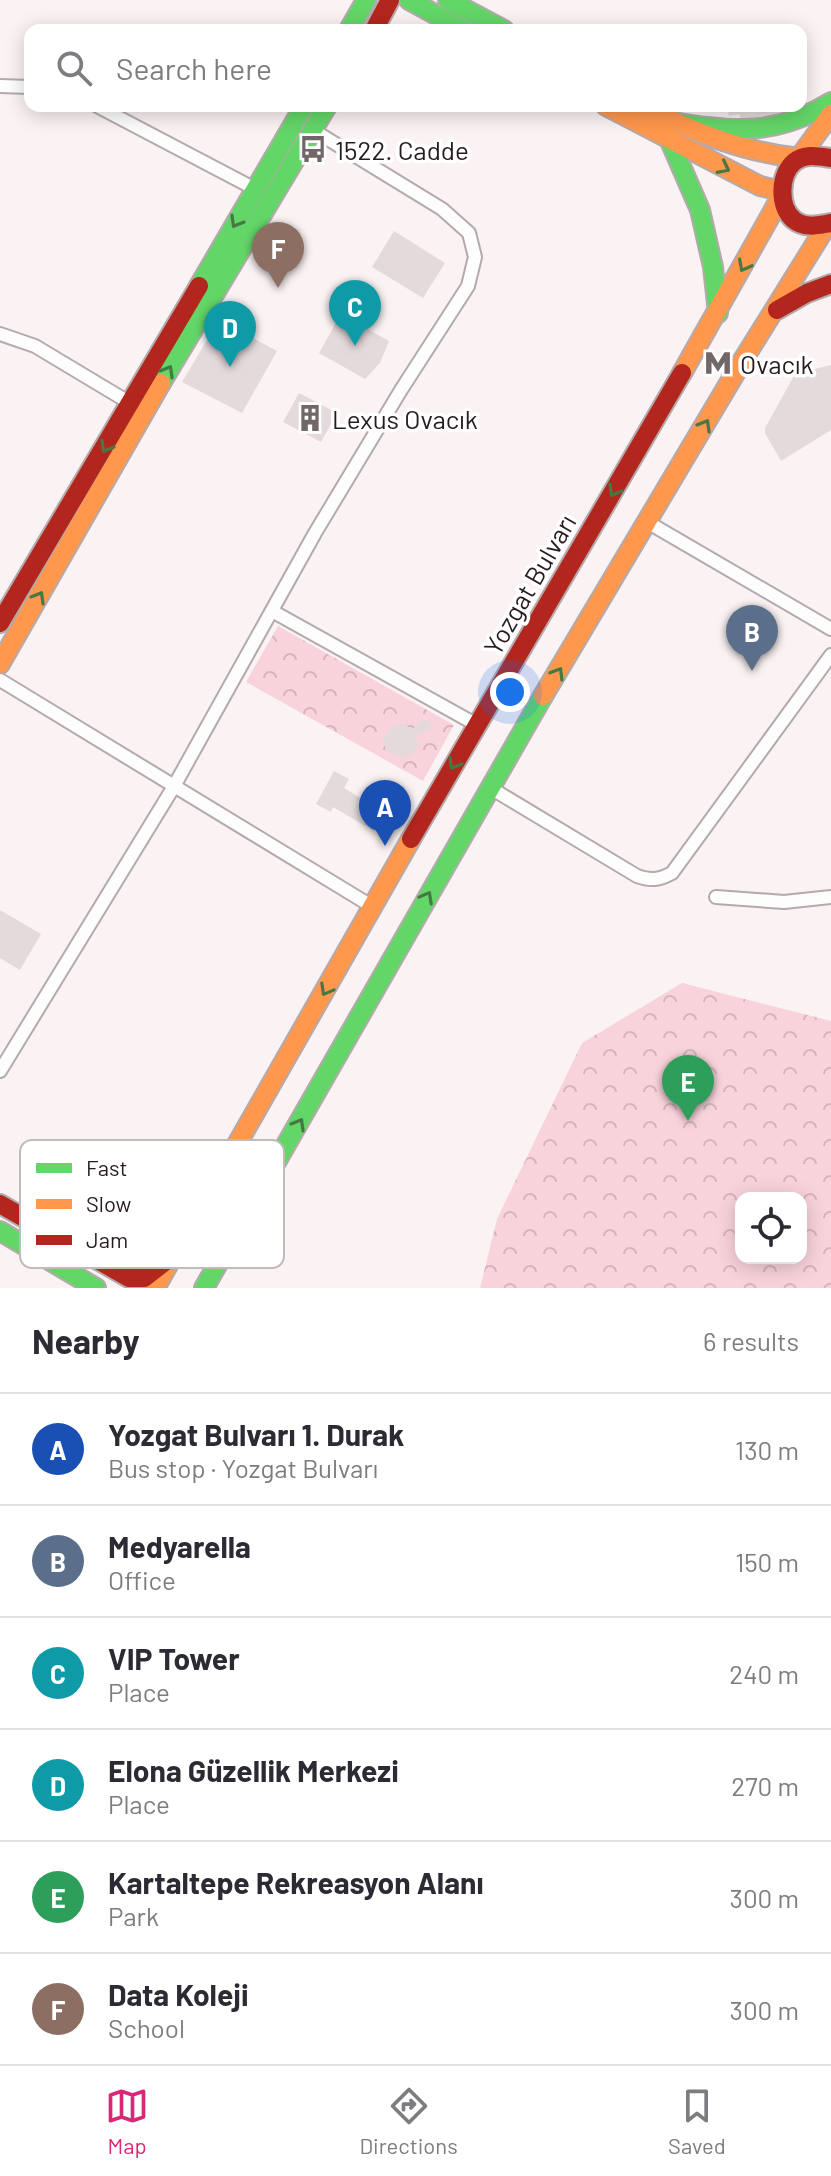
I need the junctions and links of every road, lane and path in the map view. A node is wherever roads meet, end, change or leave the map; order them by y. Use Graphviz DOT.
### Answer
graph roads {
  1 [pos="366,0"];
  2 [pos="390,0"];
  3 [pos="409,0"];
  4 [pos="448,0"];
  5 [pos="352,24"];
  6 [pos="377,24"];
  7 [pos="453,24"];
  8 [pos="493,24"];
  9 [pos="0,86"];
  10 [pos="24,87"];
  11 [pos="831,102"];
  12 [pos="108,112"];
  13 [pos="300,112"];
  14 [pos="324,112"];
  15 [pos="622,112"];
  16 [pos="650,112"];
  17 [pos="831,114"];
  18 [pos="313,130"];
  19 [pos="671,131"];
  20 [pos="799,158"];
  21 [pos="831,158"];
  22 [pos="255,189"];
  23 [pos="780,194"];
  24 [pos="829,224"];
  25 [pos="831,284"];
  26 [pos="774,311"];
  27 [pos="718,313"];
  28 [pos="0,334"];
  29 [pos="130,403"];
  30 [pos="649,523"];
  31 [pos="272,611"];
  32 [pos="0,623"];
  33 [pos="831,629"];
  34 [pos="831,655"];
  35 [pos="0,664"];
  36 [pos="0,680"];
  37 [pos="477,725"];
  38 [pos="489,787"];
  39 [pos="173,788"];
  40 [pos="716,897"];
  41 [pos="831,897"];
  42 [pos="373,907"];
  43 [pos="0,1071"];
  44 [pos="242,1140"];
  45 [pos="284,1150"];
  46 [pos="0,1204"];
  47 [pos="20,1215"];
  48 [pos="0,1231"];
  49 [pos="20,1243"];
  50 [pos="62,1268"];
  51 [pos="112,1268"];
  52 [pos="156,1268"];
  53 [pos="166,1268"];
  54 [pos="216,1268"];
  55 [pos="96,1288"];
  56 [pos="155,1288"];
  57 [pos="204,1288"];
  1 -- 5 [label="main road"];
  2 -- 6 [label="main road"];
  3 -- 7 [label="main road"];
  4 -- 8 [label="main road"];
  9 -- 10 [label="street"];
  11 -- 19 [label="main road"];
  12 -- 22 [label="street"];
  13 -- 22 [label="main road"];
  14 -- 18 [label="main road"];
  15 -- 19 [label="main road"];
  16 -- 19 [label="main road"];
  17 -- 20 [label="main road"];
  18 -- 31 [label="street"];
  35 -- 18 [label="main road, one-way"];
  19 -- 20 [label="main road"];
  19 -- 23 [label="main road, one-way"];
  19 -- 27 [label="main road"];
  20 -- 21 [label="main road"];
  20 -- 23 [label="main road, Yozgat Bulvarı"];
  22 -- 29 [label="main road, one-way"];
  23 -- 24 [label="main road"];
  23 -- 27 [label="main road, Yozgat Bulvarı, one-way"];
  24 -- 26 [label="main road"];
  25 -- 26 [label="main road"];
  30 -- 26 [label="main road, one-way"];
  27 -- 37 [label="main road, Yozgat Bulvarı, one-way"];
  28 -- 29 [label="street"];
  29 -- 32 [label="main road, one-way"];
  30 -- 33 [label="street"];
  38 -- 30 [label="main road, one-way"];
  31 -- 37 [label="street"];
  31 -- 39 [label="street"];
  34 -- 38 [label="street"];
  36 -- 39 [label="street"];
  37 -- 42 [label="main road, Yozgat Bulvarı, one-way"];
  45 -- 38 [label="main road, one-way"];
  39 -- 42 [label="street"];
  39 -- 43 [label="street"];
  40 -- 41 [label="street"];
  42 -- 44 [label="main road, Yozgat Bulvarı, one-way"];
  46 -- 47 [label="main road"];
  48 -- 49 [label="main road"];
  50 -- 55 [label="main road"];
  51 -- 52 [label="main road"];
  53 -- 56 [label="main road, Yozgat Bulvarı"];
  57 -- 54 [label="main road, one-way"];
}
